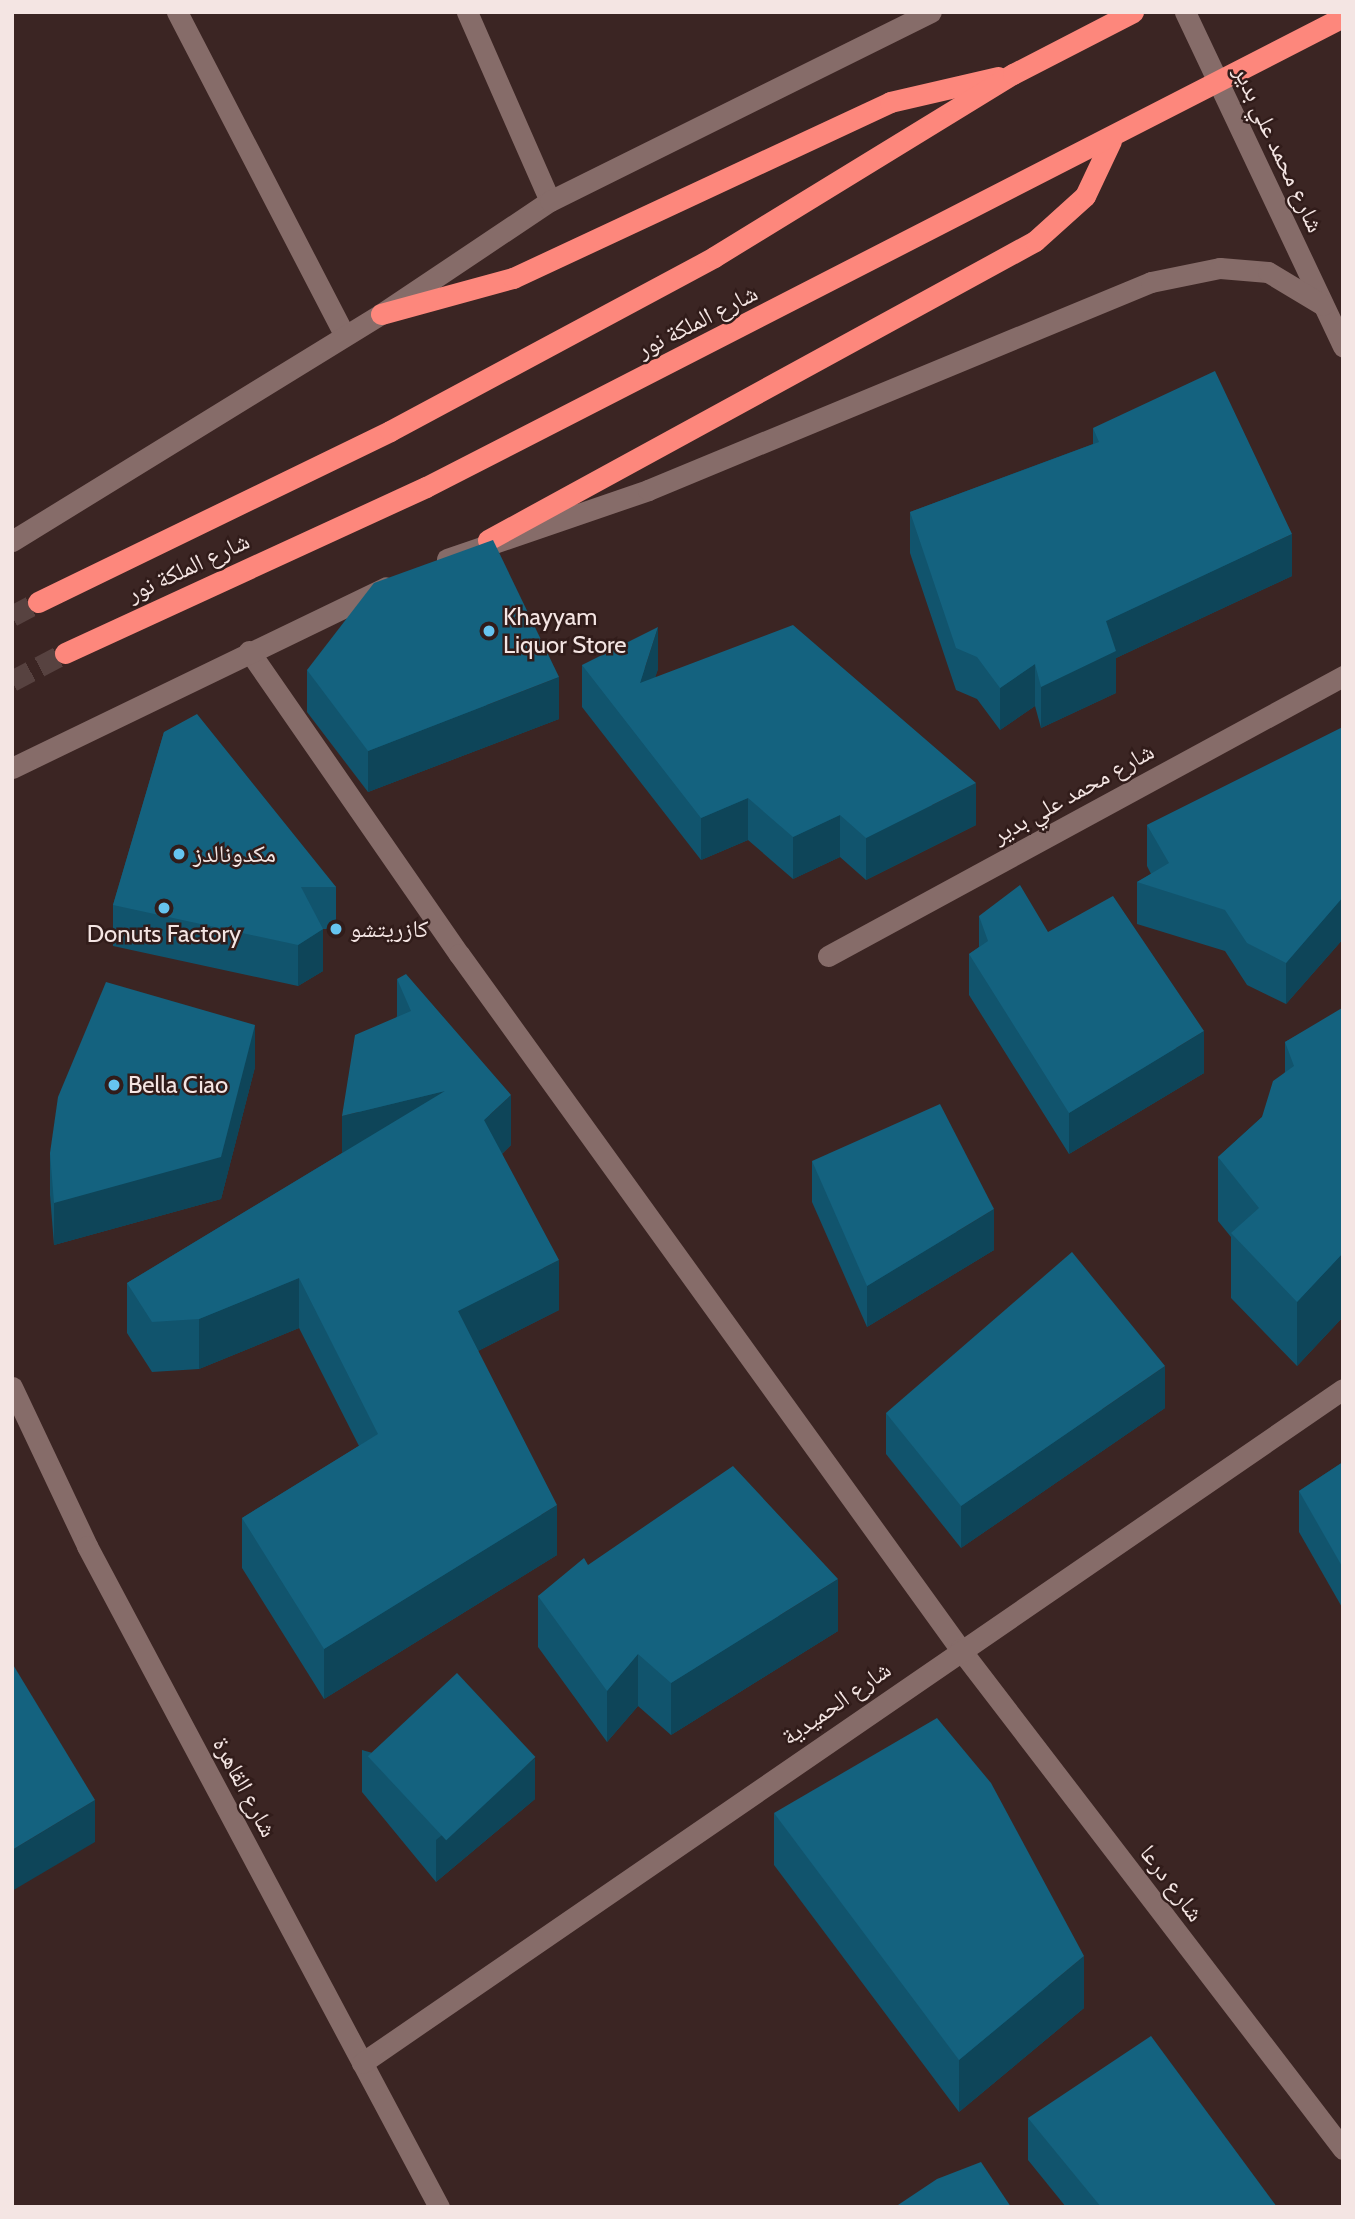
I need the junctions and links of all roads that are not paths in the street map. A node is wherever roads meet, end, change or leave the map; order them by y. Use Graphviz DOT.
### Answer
graph roads {
  1 [pos="177,12"];
  2 [pos="467,12"];
  3 [pos="931,12"];
  4 [pos="1133,12"];
  5 [pos="1185,12"];
  6 [pos="1343,17"];
  7 [pos="1013,74"];
  8 [pos="1111,141"];
  9 [pos="550,201"];
  10 [pos="1323,305"];
  11 [pos="381,314"];
  12 [pos="344,334"];
  13 [pos="1343,347"];
  14 [pos="488,540"];
  15 [pos="12,541"];
  16 [pos="38,602"];
  17 [pos="249,651"];
  18 [pos="65,653"];
  19 [pos="1343,676"];
  20 [pos="12,768"];
  21 [pos="828,956"];
  22 [pos="12,1387"];
  23 [pos="1343,1389"];
  24 [pos="960,1649"];
  25 [pos="362,2063"];
  26 [pos="1343,2148"];
  27 [pos="439,2207"];
  1 -- 12 [label="street"];
  2 -- 9 [label="street"];
  3 -- 9 [label="street"];
  4 -- 7 [label="highway, شارع الملكة نور"];
  5 -- 10 [label="street, شارع محمد علي بدير"];
  6 -- 8 [label="highway, شارع الملكة نور"];
  7 -- 11 [label="highway"];
  7 -- 16 [label="highway, شارع الملكة نور"];
  8 -- 14 [label="highway"];
  8 -- 18 [label="highway, شارع الملكة نور"];
  9 -- 11 [label="street"];
  10 -- 13 [label="street, شارع محمد علي بدير"];
  10 -- 14 [label="street"];
  11 -- 12 [label="street"];
  12 -- 15 [label="street"];
  14 -- 17 [label="street"];
  17 -- 20 [label="street"];
  17 -- 24 [label="street, شارع درعا"];
  19 -- 21 [label="street, شارع محمد علي بدير"];
  22 -- 25 [label="street, شارع القاهرة"];
  23 -- 24 [label="street, شارع الحميدية"];
  24 -- 25 [label="street, شارع الحميدية"];
  24 -- 26 [label="street, شارع درعا"];
  25 -- 27 [label="street, شارع القاهرة"];
}
